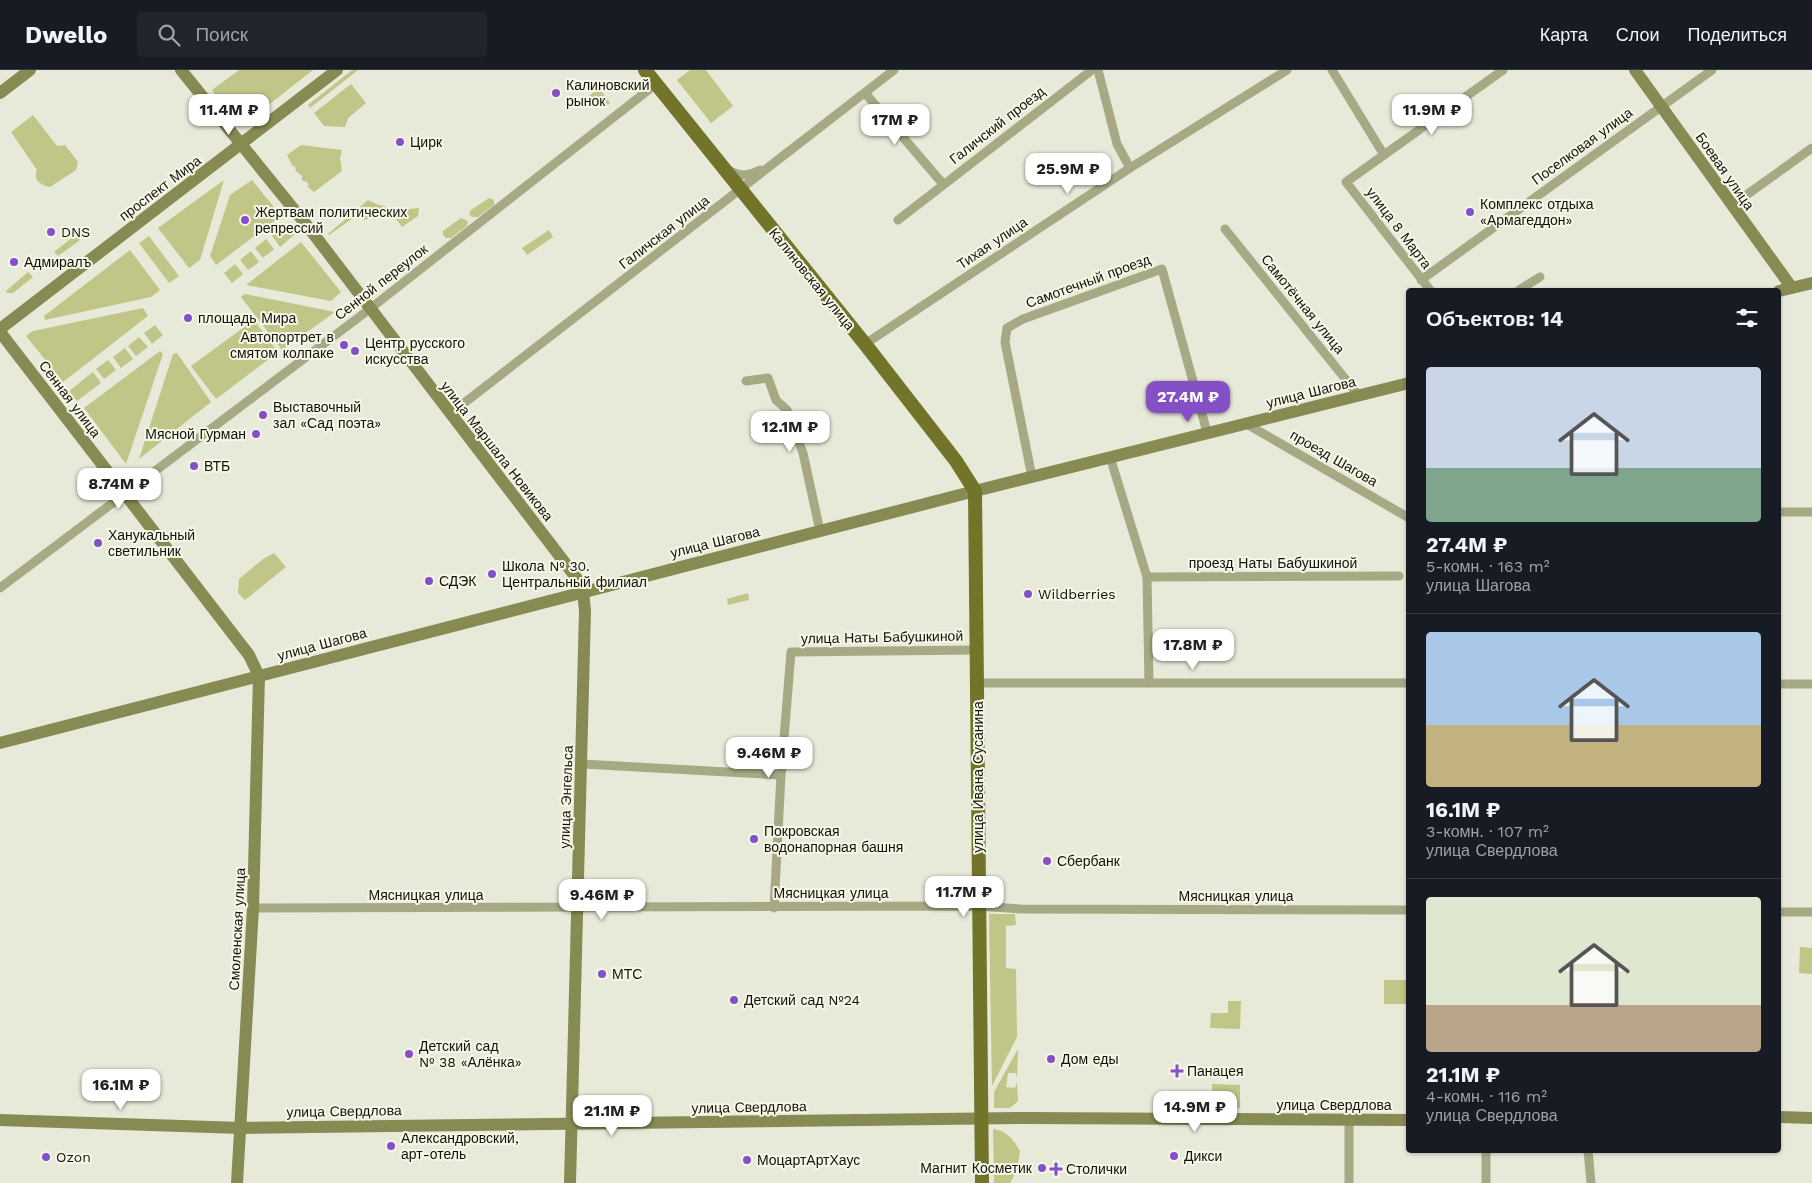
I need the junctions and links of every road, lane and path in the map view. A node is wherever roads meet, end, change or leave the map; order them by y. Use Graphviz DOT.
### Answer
graph roads {
  1 [pos="30,70"];
  2 [pos="181,70"];
  3 [pos="338,70"];
  4 [pos="645,70"];
  5 [pos="894,70"];
  6 [pos="1092,70"];
  7 [pos="1098,70"];
  8 [pos="1287,70"];
  9 [pos="1332,70"];
  10 [pos="1503,70"];
  11 [pos="1635,70"];
  12 [pos="1712,70"];
  13 [pos="656,84"];
  14 [pos="865,92"];
  15 [pos="0,93"];
  16 [pos="1661,106"];
  17 [pos="242,144"];
  18 [pos="1812,148"];
  19 [pos="1384,155"];
  20 [pos="717,162"];
  21 [pos="772,164"];
  22 [pos="1130,168"];
  23 [pos="943,184"];
  24 [pos="740,190"];
  25 [pos="1731,206"];
  26 [pos="898,220"];
  27 [pos="1225,229"];
  28 [pos="1540,277"];
  29 [pos="1421,280"];
  30 [pos="1812,283"];
  31 [pos="1428,288"];
  32 [pos="1522,288"];
  33 [pos="1792,288"];
  34 [pos="1781,291"];
  35 [pos="371,308"];
  36 [pos="0,331"];
  37 [pos="865,344"];
  38 [pos="746,381"];
  39 [pos="1406,384"];
  40 [pos="1359,396"];
  41 [pos="450,414"];
  42 [pos="1245,423"];
  43 [pos="1208,432"];
  44 [pos="1110,457"];
  45 [pos="1032,477"];
  46 [pos="975,491"];
  47 [pos="124,494"];
  48 [pos="1781,512"];
  49 [pos="1812,512"];
  50 [pos="1406,516"];
  51 [pos="820,531"];
  52 [pos="1399,576"];
  53 [pos="1147,578"];
  54 [pos="0,588"];
  55 [pos="583,591"];
  56 [pos="976,650"];
  57 [pos="259,676"];
  58 [pos="977,683"];
  59 [pos="1149,683"];
  60 [pos="1406,684"];
  61 [pos="1781,684"];
  62 [pos="1812,684"];
  63 [pos="0,743"];
  64 [pos="582,764"];
  65 [pos="781,776"];
  66 [pos="979,906"];
  67 [pos="253,908"];
  68 [pos="774,908"];
  69 [pos="577,909"];
  70 [pos="1406,910"];
  71 [pos="1781,912"];
  72 [pos="1812,912"];
  73 [pos="1781,1117"];
  74 [pos="1812,1118"];
  75 [pos="982,1119"];
  76 [pos="0,1120"];
  77 [pos="1349,1120"];
  78 [pos="1406,1120"];
  79 [pos="572,1124"];
  80 [pos="241,1128"];
  81 [pos="1486,1153"];
  82 [pos="1588,1153"];
  83 [pos="237,1183"];
  84 [pos="570,1183"];
  85 [pos="982,1183"];
  86 [pos="1349,1183"];
  87 [pos="1486,1183"];
  88 [pos="1592,1183"];
  1 -- 15 [label="main road"];
  2 -- 17 [label="main road, улица Маршала Новикова"];
  3 -- 17 [label="main road, проспект Мира"];
  4 -- 13 [label="main road, Калиновская улица"];
  5 -- 14 [label="street, Галичская улица"];
  6 -- 23 [label="street, Галичский проезд"];
  7 -- 22 [label="street"];
  8 -- 22 [label="street, Тихая улица"];
  9 -- 19 [label="street"];
  10 -- 19 [label="street"];
  11 -- 16 [label="main road, Боевая улица"];
  12 -- 16 [label="street, Поселковая улица"];
  13 -- 20 [label="main road, Калиновская улица"];
  13 -- 35 [label="street, Сенной переулок"];
  14 -- 21 [label="street, Галичская улица"];
  14 -- 23 [label="street, Галичский проезд"];
  16 -- 25 [label="main road, Боевая улица"];
  16 -- 29 [label="street, Поселковая улица"];
  17 -- 35 [label="main road, улица Маршала Новикова"];
  17 -- 36 [label="main road, проспект Мира"];
  18 -- 25 [label="street"];
  19 -- 29 [label="street, улица 8 Марта"];
  20 -- 21 [label="street"];
  20 -- 24 [label="main road, Калиновская улица"];
  21 -- 24 [label="street, Галичская улица"];
  22 -- 37 [label="street, Тихая улица"];
  23 -- 26 [label="street, Галичский проезд"];
  24 -- 37 [label="main road, Калиновская улица"];
  24 -- 41 [label="street, Галичская улица"];
  25 -- 33 [label="main road, Боевая улица"];
  27 -- 40 [label="street, Самотёчная улица"];
  28 -- 32 [label="street"];
  29 -- 31 [label="street, улица 8 Марта"];
  30 -- 33 [label="main road"];
  33 -- 34 [label="main road"];
  35 -- 41 [label="main road, улица Маршала Новикова"];
  35 -- 47 [label="street, Сенной переулок"];
  36 -- 47 [label="main road, Сенная улица"];
  37 -- 46 [label="main road, Калиновская улица"];
  38 -- 51 [label="street"];
  39 -- 40 [label="main road, улица Шагова"];
  40 -- 42 [label="main road, улица Шагова"];
  41 -- 55 [label="main road, улица Маршала Новикова"];
  42 -- 43 [label="main road, улица Шагова"];
  42 -- 50 [label="street, проезд Шагова"];
  43 -- 44 [label="main road, улица Шагова"];
  43 -- 45 [label="street, Самотечный проезд"];
  44 -- 45 [label="main road, улица Шагова"];
  44 -- 53 [label="street"];
  45 -- 46 [label="main road, улица Шагова"];
  46 -- 51 [label="main road, улица Шагова"];
  46 -- 56 [label="main road, улица Ивана Сусанина"];
  47 -- 54 [label="street, Сенной переулок"];
  47 -- 57 [label="main road, Сенная улица"];
  48 -- 49 [label="street"];
  51 -- 55 [label="main road, улица Шагова"];
  52 -- 53 [label="street, проезд Наты Бабушкиной"];
  53 -- 59 [label="street"];
  55 -- 57 [label="main road, улица Шагова"];
  55 -- 64 [label="main road, улица Энгельса"];
  56 -- 58 [label="main road, улица Ивана Сусанина"];
  56 -- 65 [label="street, улица Наты Бабушкиной"];
  57 -- 63 [label="main road, улица Шагова"];
  57 -- 67 [label="main road, Смоленская улица"];
  58 -- 59 [label="street"];
  58 -- 66 [label="main road, улица Ивана Сусанина"];
  59 -- 60 [label="street"];
  61 -- 62 [label="street"];
  64 -- 65 [label="street"];
  64 -- 69 [label="main road, улица Энгельса"];
  65 -- 68 [label="street, улица Наты Бабушкиной"];
  66 -- 68 [label="street, Мясницкая улица"];
  66 -- 70 [label="street, Мясницкая улица"];
  66 -- 75 [label="main road, улица Ивана Сусанина"];
  67 -- 69 [label="street, Мясницкая улица"];
  67 -- 80 [label="main road, Смоленская улица"];
  68 -- 69 [label="street, Мясницкая улица"];
  69 -- 79 [label="main road, улица Энгельса"];
  71 -- 72 [label="street"];
  73 -- 74 [label="main road"];
  75 -- 77 [label="main road, улица Свердлова"];
  75 -- 79 [label="main road, улица Свердлова"];
  75 -- 85 [label="main road, улица Ивана Сусанина"];
  76 -- 80 [label="main road, улица Свердлова"];
  77 -- 78 [label="main road, улица Свердлова"];
  77 -- 86 [label="street"];
  79 -- 80 [label="main road, улица Свердлова"];
  79 -- 84 [label="main road, улица Энгельса"];
  80 -- 83 [label="main road, Смоленская улица"];
  81 -- 87 [label="street"];
  82 -- 88 [label="street"];
}
